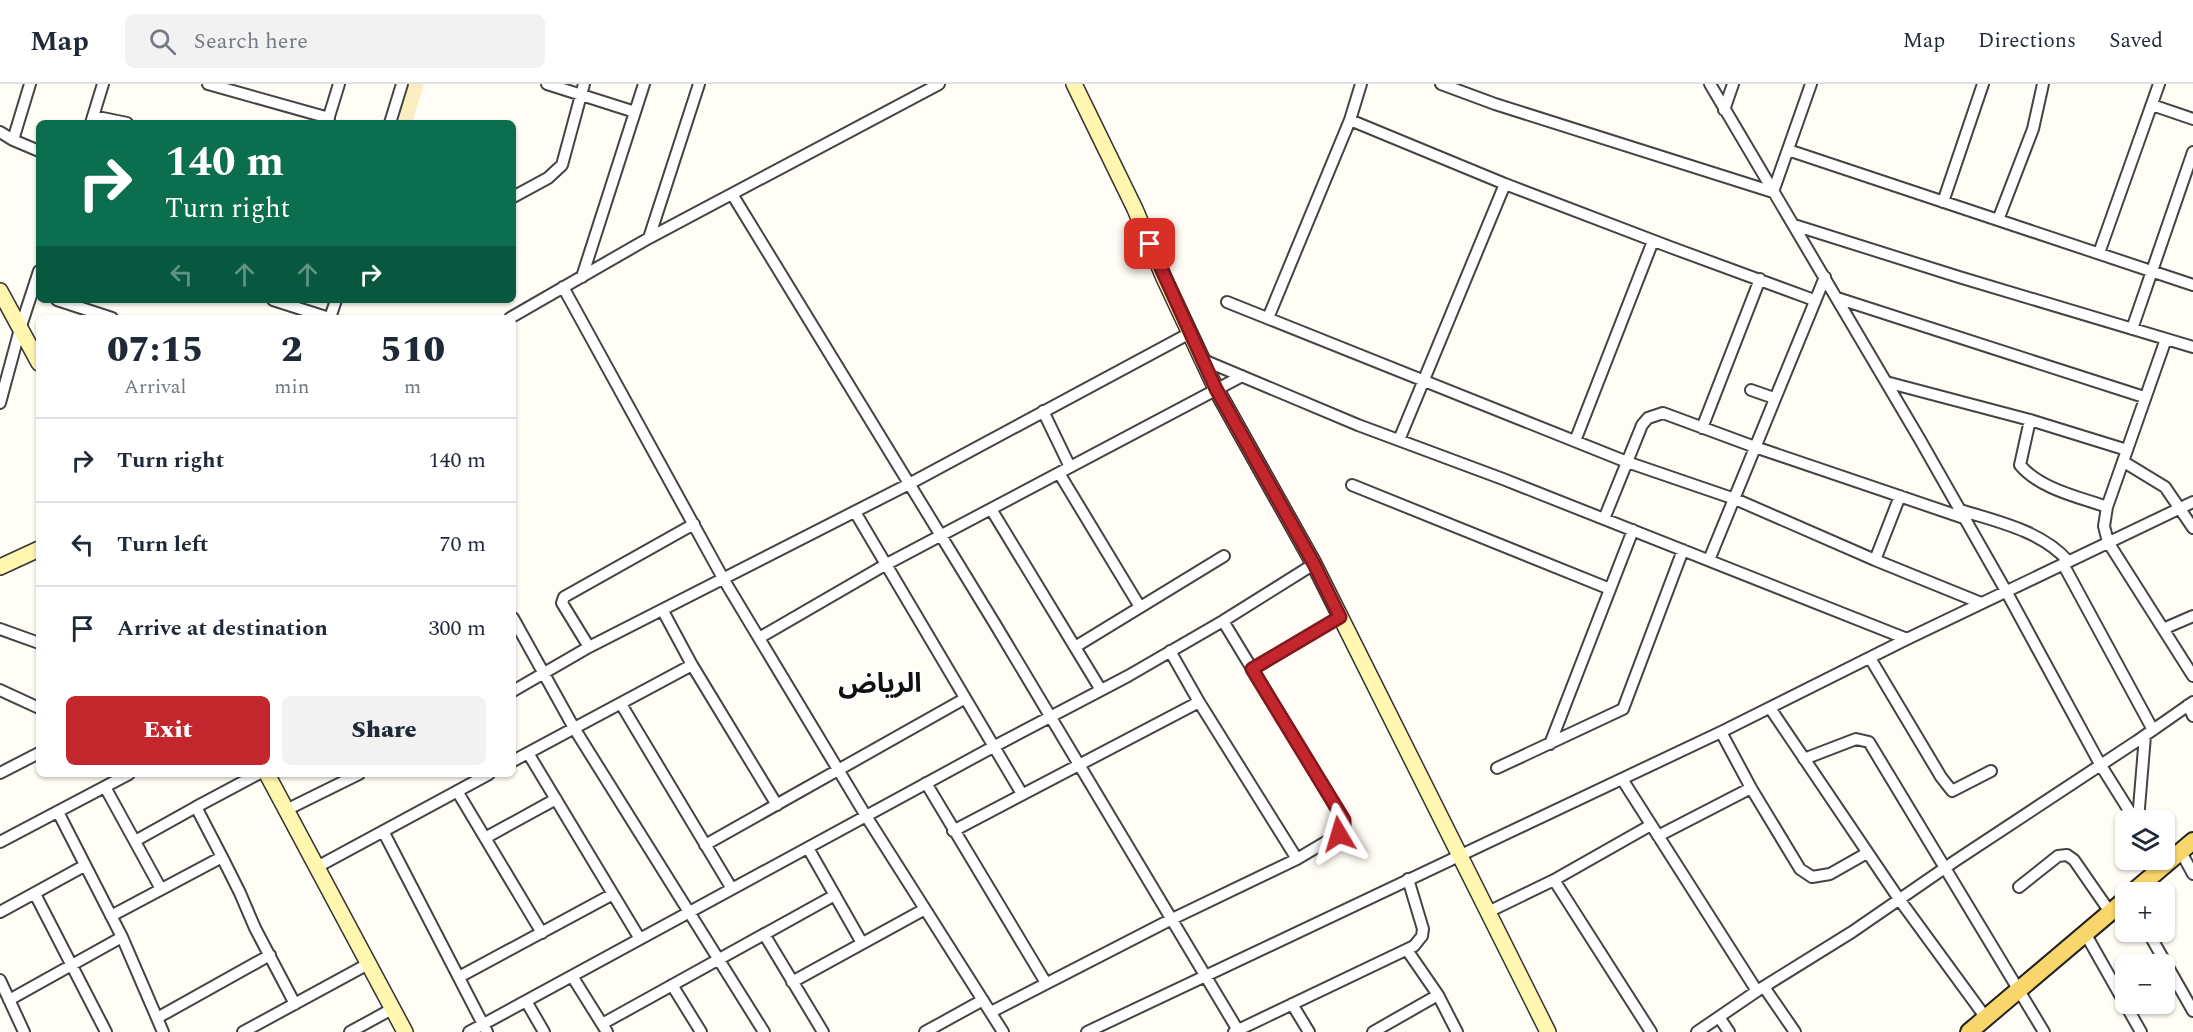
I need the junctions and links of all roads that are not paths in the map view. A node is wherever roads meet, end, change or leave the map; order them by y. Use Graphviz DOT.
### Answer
graph roads {
  1 [pos="30,84"];
  2 [pos="103,84"];
  3 [pos="208,84"];
  4 [pos="339,84"];
  5 [pos="402,84"];
  6 [pos="547,84"];
  7 [pos="644,84"];
  8 [pos="699,84"];
  9 [pos="939,84"];
  10 [pos="1074,84"];
  11 [pos="1361,84"];
  12 [pos="1710,84"];
  13 [pos="1733,84"];
  14 [pos="1811,84"];
  15 [pos="1983,84"];
  16 [pos="2043,84"];
  17 [pos="2159,84"];
  18 [pos="1446,85"];
  19 [pos="583,89"];
  20 [pos="2152,105"];
  21 [pos="1725,110"];
  22 [pos="635,112"];
  23 [pos="2193,119"];
  24 [pos="92,120"];
  25 [pos="328,120"];
  26 [pos="391,120"];
  27 [pos="1350,120"];
  28 [pos="0,132"];
  29 [pos="13,140"];
  30 [pos="36,150"];
  31 [pos="1788,150"];
  32 [pos="2193,153"];
  33 [pos="1505,184"];
  34 [pos="1773,192"];
  35 [pos="732,194"];
  36 [pos="516,195"];
  37 [pos="1943,202"];
  38 [pos="1998,220"];
  39 [pos="1794,225"];
  40 [pos="649,238"];
  41 [pos="1653,241"];
  42 [pos="2099,253"];
  43 [pos="2153,272"];
  44 [pos="582,277"];
  45 [pos="1825,277"];
  46 [pos="1760,279"];
  47 [pos="2193,285"];
  48 [pos="563,287"];
  49 [pos="0,291"];
  50 [pos="35,293"];
  51 [pos="1837,298"];
  52 [pos="1814,300"];
  53 [pos="1227,302"];
  54 [pos="67,303"];
  55 [pos="95,303"];
  56 [pos="282,303"];
  57 [pos="92,311"];
  58 [pos="103,315"];
  59 [pos="320,315"];
  60 [pos="515,315"];
  61 [pos="1268,318"];
  62 [pos="20,329"];
  63 [pos="2132,329"];
  64 [pos="1190,333"];
  65 [pos="2166,339"];
  66 [pos="2193,347"];
  67 [pos="36,358"];
  68 [pos="1201,359"];
  69 [pos="0,360"];
  70 [pos="10,366"];
  71 [pos="1242,376"];
  72 [pos="1424,380"];
  73 [pos="1886,382"];
  74 [pos="1216,389"];
  75 [pos="1751,390"];
  76 [pos="2144,397"];
  77 [pos="1774,398"];
  78 [pos="0,402"];
  79 [pos="1043,411"];
  80 [pos="2030,420"];
  81 [pos="1702,428"];
  82 [pos="1399,441"];
  83 [pos="1575,441"];
  84 [pos="1755,447"];
  85 [pos="2127,450"];
  86 [pos="1627,462"];
  87 [pos="2124,462"];
  88 [pos="1070,467"];
  89 [pos="1059,473"];
  90 [pos="909,484"];
  91 [pos="1352,485"];
  92 [pos="1900,496"];
  93 [pos="1735,499"];
  94 [pos="2193,502"];
  95 [pos="2107,507"];
  96 [pos="991,509"];
  97 [pos="2180,509"];
  98 [pos="855,512"];
  99 [pos="1962,514"];
  100 [pos="1604,519"];
  101 [pos="693,524"];
  102 [pos="2193,528"];
  103 [pos="1633,530"];
  104 [pos="940,536"];
  105 [pos="2108,542"];
  106 [pos="36,550"];
  107 [pos="1683,550"];
  108 [pos="1224,556"];
  109 [pos="1709,560"];
  110 [pos="1875,560"];
  111 [pos="2066,562"];
  112 [pos="1314,564"];
  113 [pos="885,565"];
  114 [pos="0,567"];
  115 [pos="724,580"];
  116 [pos="1610,589"];
  117 [pos="2006,591"];
  118 [pos="1981,603"];
  119 [pos="1140,607"];
  120 [pos="663,611"];
  121 [pos="2193,616"];
  122 [pos="1340,617"];
  123 [pos="1224,621"];
  124 [pos="516,624"];
  125 [pos="0,629"];
  126 [pos="2163,629"];
  127 [pos="759,638"];
  128 [pos="1907,639"];
  129 [pos="36,642"];
  130 [pos="1075,646"];
  131 [pos="590,647"];
  132 [pos="1170,651"];
  133 [pos="1870,658"];
  134 [pos="692,665"];
  135 [pos="1252,669"];
  136 [pos="544,675"];
  137 [pos="2193,676"];
  138 [pos="0,690"];
  139 [pos="516,690"];
  140 [pos="1101,690"];
  141 [pos="964,699"];
  142 [pos="1199,702"];
  143 [pos="2191,703"];
  144 [pos="621,704"];
  145 [pos="36,707"];
  146 [pos="1770,708"];
  147 [pos="2193,716"];
  148 [pos="1051,717"];
  149 [pos="574,728"];
  150 [pos="1721,732"];
  151 [pos="2149,733"];
  152 [pos="1550,744"];
  153 [pos="993,747"];
  154 [pos="528,753"];
  155 [pos="36,755"];
  156 [pos="516,759"];
  157 [pos="1804,759"];
  158 [pos="2100,764"];
  159 [pos="1080,765"];
  160 [pos="1497,768"];
  161 [pos="838,770"];
  162 [pos="1991,771"];
  163 [pos="0,773"];
  164 [pos="123,777"];
  165 [pos="252,777"];
  166 [pos="269,777"];
  167 [pos="353,777"];
  168 [pos="484,777"];
  169 [pos="1622,779"];
  170 [pos="926,783"];
  171 [pos="105,787"];
  172 [pos="1750,788"];
  173 [pos="458,791"];
  174 [pos="1022,795"];
  175 [pos="556,799"];
  176 [pos="777,805"];
  177 [pos="196,807"];
  178 [pos="286,810"];
  179 [pos="2130,810"];
  180 [pos="2137,810"];
  181 [pos="58,812"];
  182 [pos="866,816"];
  183 [pos="1651,825"];
  184 [pos="383,831"];
  185 [pos="953,831"];
  186 [pos="1658,836"];
  187 [pos="486,838"];
  188 [pos="135,841"];
  189 [pos="0,842"];
  190 [pos="705,844"];
  191 [pos="2187,847"];
  192 [pos="807,848"];
  193 [pos="1867,853"];
  194 [pos="1460,855"];
  195 [pos="222,857"];
  196 [pos="1297,859"];
  197 [pos="84,866"];
  198 [pos="317,867"];
  199 [pos="1944,868"];
  200 [pos="2154,870"];
  201 [pos="2193,874"];
  202 [pos="1408,879"];
  203 [pos="1554,880"];
  204 [pos="2143,882"];
  205 [pos="2019,886"];
  206 [pos="161,889"];
  207 [pos="732,889"];
  208 [pos="35,894"];
  209 [pos="613,894"];
  210 [pos="835,894"];
  211 [pos="1899,900"];
  212 [pos="2115,908"];
  213 [pos="925,909"];
  214 [pos="0,912"];
  215 [pos="1488,912"];
  216 [pos="2110,912"];
  217 [pos="688,913"];
  218 [pos="111,916"];
  219 [pos="1170,920"];
  220 [pos="542,933"];
  221 [pos="2085,933"];
  222 [pos="764,934"];
  223 [pos="122,937"];
  224 [pos="640,939"];
  225 [pos="2154,942"];
  226 [pos="862,943"];
  227 [pos="1407,950"];
  228 [pos="270,955"];
  229 [pos="718,960"];
  230 [pos="368,964"];
  231 [pos="73,965"];
  232 [pos="1204,975"];
  233 [pos="572,976"];
  234 [pos="459,977"];
  235 [pos="0,980"];
  236 [pos="792,982"];
  237 [pos="1046,983"];
  238 [pos="672,985"];
  239 [pos="1760,989"];
  240 [pos="2019,991"];
  241 [pos="1438,995"];
  242 [pos="9,1000"];
  243 [pos="983,1000"];
  244 [pos="526,1001"];
  245 [pos="295,1004"];
  246 [pos="1292,1004"];
  247 [pos="392,1009"];
  248 [pos="2193,1011"];
  249 [pos="991,1012"];
  250 [pos="1719,1017"];
  251 [pos="1986,1018"];
  252 [pos="158,1027"];
  253 [pos="485,1028"];
  254 [pos="605,1028"];
  255 [pos="699,1031"];
  256 [pos="1237,1031"];
  257 [pos="24,1032"];
  258 [pos="106,1032"];
  259 [pos="243,1032"];
  260 [pos="350,1032"];
  261 [pos="405,1032"];
  262 [pos="469,1032"];
  263 [pos="544,1032"];
  264 [pos="764,1032"];
  265 [pos="824,1032"];
  266 [pos="925,1032"];
  267 [pos="1003,1032"];
  268 [pos="1087,1032"];
  269 [pos="1309,1032"];
  270 [pos="1373,1032"];
  271 [pos="1457,1032"];
  272 [pos="1548,1032"];
  273 [pos="1651,1032"];
  274 [pos="1696,1032"];
  275 [pos="1729,1032"];
  276 [pos="1795,1032"];
  277 [pos="1971,1032"];
  278 [pos="2044,1032"];
  279 [pos="2141,1032"];
  1 -- 29 [label="street"];
  2 -- 24 [label="street"];
  3 -- 25 [label="street"];
  4 -- 25 [label="street"];
  5 -- 26 [label="street"];
  6 -- 19 [label="street"];
  7 -- 22 [label="street"];
  8 -- 40 [label="street"];
  9 -- 35 [label="street"];
  10 -- 64 [label="street"];
  11 -- 27 [label="street"];
  12 -- 21 [label="street"];
  13 -- 21 [label="street"];
  14 -- 31 [label="street"];
  15 -- 37 [label="street"];
  16 -- 38 [label="street"];
  17 -- 20 [label="street"];
  18 -- 34 [label="street"];
  19 -- 22 [label="street"];
  19 -- 36 [label="street"];
  20 -- 23 [label="street"];
  20 -- 42 [label="street"];
  21 -- 34 [label="street"];
  22 -- 44 [label="street"];
  27 -- 33 [label="street"];
  27 -- 61 [label="street"];
  28 -- 29 [label="street"];
  29 -- 30 [label="street"];
  31 -- 34 [label="street"];
  31 -- 37 [label="street"];
  32 -- 43 [label="street"];
  33 -- 41 [label="street"];
  33 -- 72 [label="street"];
  34 -- 39 [label="street"];
  35 -- 40 [label="street"];
  35 -- 90 [label="street"];
  37 -- 38 [label="street"];
  38 -- 42 [label="street"];
  39 -- 45 [label="street"];
  39 -- 63 [label="street"];
  40 -- 44 [label="street"];
  41 -- 46 [label="street"];
  41 -- 83 [label="street"];
  42 -- 43 [label="street"];
  43 -- 47 [label="street"];
  43 -- 63 [label="street"];
  44 -- 48 [label="street"];
  45 -- 51 [label="street"];
  45 -- 52 [label="street"];
  46 -- 52 [label="street"];
  46 -- 81 [label="street"];
  48 -- 60 [label="street"];
  48 -- 101 [label="street"];
  49 -- 62 [label="street"];
  50 -- 62 [label="street"];
  51 -- 73 [label="street"];
  51 -- 76 [label="street"];
  52 -- 77 [label="street"];
  53 -- 61 [label="street"];
  54 -- 57 [label="street"];
  55 -- 57 [label="street"];
  56 -- 59 [label="street"];
  57 -- 58 [label="street"];
  61 -- 72 [label="street"];
  62 -- 67 [label="street"];
  62 -- 70 [label="street"];
  63 -- 65 [label="street"];
  64 -- 68 [label="street"];
  64 -- 79 [label="street"];
  65 -- 66 [label="street"];
  65 -- 76 [label="street"];
  68 -- 71 [label="street"];
  68 -- 74 [label="street"];
  69 -- 70 [label="street"];
  70 -- 78 [label="street"];
  71 -- 74 [label="street"];
  71 -- 82 [label="street"];
  72 -- 82 [label="street"];
  72 -- 83 [label="street"];
  73 -- 80 [label="street"];
  73 -- 99 [label="street"];
  74 -- 88 [label="street"];
  74 -- 112 [label="street"];
  75 -- 77 [label="street"];
  76 -- 85 [label="street"];
  77 -- 84 [label="street"];
  79 -- 88 [label="street"];
  79 -- 90 [label="street"];
  80 -- 85 [label="street"];
  80 -- 95 [label="street"];
  81 -- 84 [label="street"];
  81 -- 86 [label="street"];
  82 -- 100 [label="street"];
  83 -- 86 [label="street"];
  84 -- 92 [label="street"];
  84 -- 93 [label="street"];
  85 -- 87 [label="street"];
  86 -- 93 [label="street"];
  86 -- 100 [label="street"];
  87 -- 95 [label="street"];
  87 -- 97 [label="street"];
  88 -- 89 [label="street"];
  89 -- 96 [label="street"];
  89 -- 119 [label="street"];
  90 -- 98 [label="street"];
  90 -- 104 [label="street"];
  91 -- 116 [label="street"];
  92 -- 99 [label="street"];
  92 -- 110 [label="street"];
  93 -- 109 [label="street"];
  93 -- 110 [label="street"];
  94 -- 97 [label="street"];
  95 -- 105 [label="street"];
  96 -- 104 [label="street"];
  96 -- 130 [label="street"];
  97 -- 102 [label="street"];
  97 -- 105 [label="street"];
  98 -- 113 [label="street"];
  98 -- 115 [label="street"];
  99 -- 111 [label="street"];
  99 -- 117 [label="street"];
  100 -- 103 [label="street"];
  101 -- 115 [label="street"];
  101 -- 131 [label="street"];
  103 -- 107 [label="street"];
  103 -- 116 [label="street"];
  104 -- 113 [label="street"];
  104 -- 148 [label="street"];
  105 -- 111 [label="street"];
  105 -- 126 [label="street"];
  106 -- 114 [label="street"];
  107 -- 109 [label="street"];
  107 -- 152 [label="street"];
  108 -- 119 [label="street"];
  109 -- 128 [label="street"];
  110 -- 118 [label="street"];
  111 -- 117 [label="street"];
  111 -- 151 [label="street"];
  112 -- 122 [label="street"];
  112 -- 123 [label="street"];
  113 -- 127 [label="street"];
  113 -- 141 [label="street"];
  115 -- 120 [label="street"];
  115 -- 127 [label="street"];
  116 -- 152 [label="street"];
  117 -- 118 [label="street"];
  117 -- 158 [label="street"];
  118 -- 128 [label="street"];
  119 -- 130 [label="street"];
  120 -- 131 [label="street"];
  120 -- 134 [label="street"];
  121 -- 126 [label="street"];
  122 -- 135 [label="street"];
  122 -- 194 [label="street"];
  123 -- 132 [label="street"];
  123 -- 135 [label="street"];
  124 -- 136 [label="street"];
  125 -- 129 [label="street"];
  126 -- 137 [label="street"];
  127 -- 161 [label="street"];
  128 -- 133 [label="street"];
  130 -- 140 [label="street"];
  131 -- 136 [label="street"];
  132 -- 140 [label="street"];
  132 -- 142 [label="street"];
  133 -- 146 [label="street"];
  133 -- 162 [label="street"];
  134 -- 144 [label="street"];
  134 -- 176 [label="street"];
  135 -- 196 [label="street"];
  136 -- 139 [label="street"];
  136 -- 149 [label="street"];
  138 -- 145 [label="street"];
  140 -- 148 [label="street"];
  141 -- 153 [label="street"];
  141 -- 161 [label="street"];
  142 -- 159 [label="street"];
  142 -- 196 [label="street"];
  143 -- 147 [label="street"];
  143 -- 151 [label="street"];
  144 -- 149 [label="street"];
  144 -- 190 [label="street"];
  146 -- 150 [label="street"];
  146 -- 157 [label="street"];
  148 -- 153 [label="street"];
  148 -- 159 [label="street"];
  149 -- 154 [label="street"];
  149 -- 217 [label="street"];
  150 -- 169 [label="street"];
  150 -- 172 [label="street"];
  151 -- 158 [label="street"];
  151 -- 180 [label="street"];
  152 -- 160 [label="street"];
  153 -- 170 [label="street"];
  153 -- 174 [label="street"];
  154 -- 156 [label="street"];
  154 -- 175 [label="street"];
  155 -- 163 [label="street"];
  157 -- 193 [label="street"];
  157 -- 199 [label="street"];
  158 -- 179 [label="street"];
  158 -- 199 [label="street"];
  159 -- 174 [label="street"];
  159 -- 219 [label="street"];
  161 -- 176 [label="street"];
  161 -- 182 [label="street"];
  164 -- 171 [label="street"];
  165 -- 177 [label="street"];
  166 -- 178 [label="street"];
  167 -- 178 [label="street"];
  168 -- 173 [label="street"];
  169 -- 183 [label="street"];
  169 -- 194 [label="street"];
  170 -- 182 [label="street"];
  170 -- 185 [label="street"];
  171 -- 181 [label="street"];
  171 -- 188 [label="street"];
  172 -- 186 [label="street"];
  172 -- 193 [label="street"];
  173 -- 184 [label="street"];
  173 -- 187 [label="street"];
  174 -- 185 [label="street"];
  175 -- 187 [label="street"];
  175 -- 209 [label="street"];
  176 -- 190 [label="street"];
  177 -- 188 [label="street"];
  177 -- 195 [label="street"];
  178 -- 198 [label="street"];
  181 -- 189 [label="street"];
  181 -- 197 [label="street"];
  182 -- 192 [label="street"];
  182 -- 213 [label="street"];
  183 -- 186 [label="street"];
  183 -- 203 [label="street"];
  184 -- 198 [label="street"];
  184 -- 234 [label="street"];
  185 -- 237 [label="street"];
  186 -- 239 [label="street"];
  187 -- 220 [label="street"];
  188 -- 206 [label="street"];
  190 -- 207 [label="street"];
  191 -- 201 [label="street"];
  192 -- 207 [label="street"];
  192 -- 210 [label="street"];
  193 -- 211 [label="street"];
  194 -- 202 [label="street"];
  194 -- 215 [label="street"];
  195 -- 206 [label="street"];
  195 -- 228 [label="street"];
  196 -- 219 [label="street"];
  197 -- 208 [label="street"];
  197 -- 218 [label="street"];
  198 -- 230 [label="street"];
  199 -- 211 [label="street"];
  199 -- 240 [label="street"];
  200 -- 204 [label="main road"];
  202 -- 227 [label="street"];
  202 -- 232 [label="street"];
  203 -- 215 [label="street"];
  203 -- 273 [label="street"];
  205 -- 216 [label="street"];
  206 -- 218 [label="street"];
  207 -- 217 [label="street"];
  208 -- 214 [label="street"];
  208 -- 231 [label="street"];
  209 -- 220 [label="street"];
  209 -- 224 [label="street"];
  210 -- 222 [label="street"];
  210 -- 226 [label="street"];
  211 -- 239 [label="street"];
  211 -- 251 [label="street"];
  212 -- 216 [label="main road"];
  213 -- 226 [label="street"];
  213 -- 243 [label="street"];
  215 -- 272 [label="street"];
  216 -- 221 [label="main road"];
  217 -- 224 [label="street"];
  217 -- 229 [label="street"];
  218 -- 223 [label="street"];
  219 -- 232 [label="street"];
  219 -- 237 [label="street"];
  220 -- 234 [label="street"];
  221 -- 240 [label="main road"];
  221 -- 279 [label="street"];
  222 -- 229 [label="street"];
  222 -- 236 [label="street"];
  223 -- 231 [label="street"];
  223 -- 252 [label="street"];
  224 -- 233 [label="street"];
  225 -- 248 [label="street"];
  226 -- 236 [label="street"];
  227 -- 241 [label="street"];
  227 -- 246 [label="street"];
  228 -- 245 [label="street"];
  228 -- 252 [label="street"];
  229 -- 238 [label="street"];
  229 -- 264 [label="street"];
  230 -- 245 [label="street"];
  230 -- 247 [label="street"];
  231 -- 242 [label="street"];
  231 -- 258 [label="street"];
  232 -- 256 [label="street"];
  232 -- 268 [label="street"];
  233 -- 244 [label="street"];
  233 -- 254 [label="street"];
  234 -- 253 [label="street"];
  235 -- 242 [label="street"];
  236 -- 265 [label="street"];
  237 -- 249 [label="street"];
  238 -- 254 [label="street"];
  238 -- 255 [label="street"];
  239 -- 250 [label="street"];
  239 -- 276 [label="street"];
  240 -- 251 [label="main road"];
  240 -- 278 [label="street"];
  241 -- 270 [label="street"];
  241 -- 271 [label="street"];
  242 -- 257 [label="street"];
  243 -- 249 [label="street"];
  243 -- 266 [label="street"];
  244 -- 253 [label="street"];
  244 -- 263 [label="street"];
  245 -- 259 [label="street"];
  246 -- 256 [label="street"];
  246 -- 269 [label="street"];
  247 -- 260 [label="street"];
  247 -- 261 [label="street"];
  249 -- 267 [label="street"];
  250 -- 274 [label="street"];
  250 -- 275 [label="street"];
  251 -- 277 [label="main road"];
  253 -- 262 [label="street"];
}
